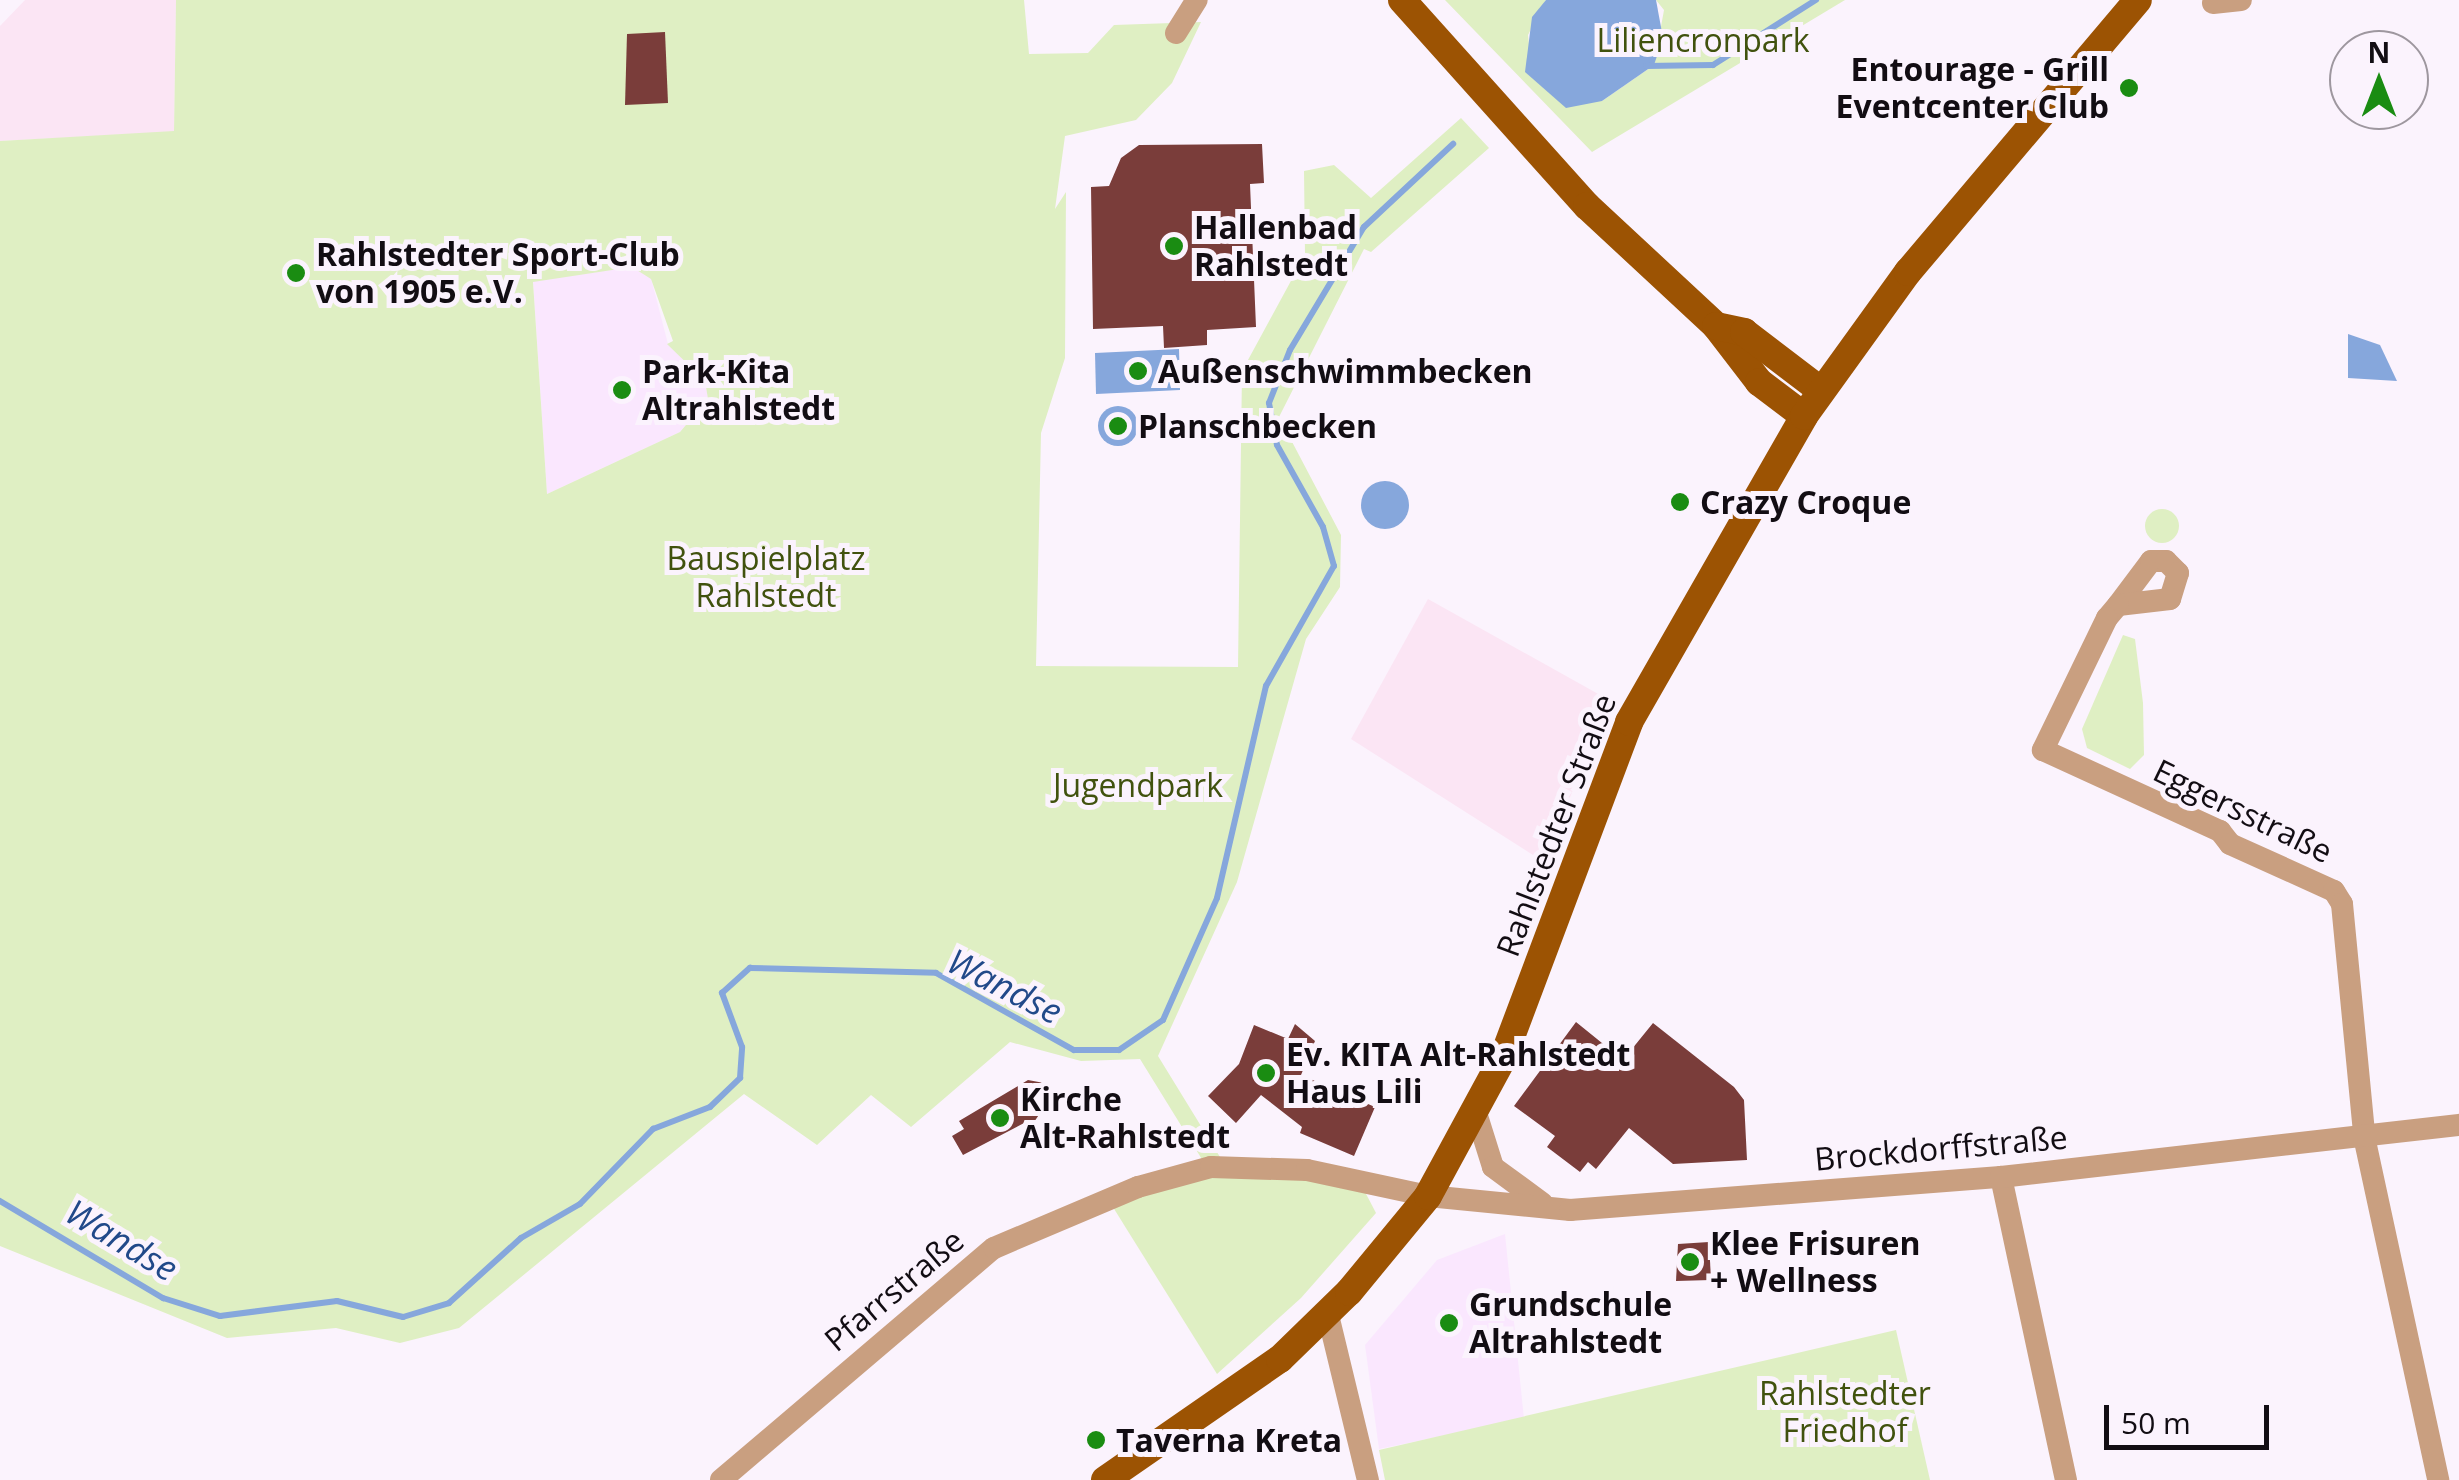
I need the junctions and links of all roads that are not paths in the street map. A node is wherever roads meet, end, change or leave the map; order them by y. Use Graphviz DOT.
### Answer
graph roads {
  1 [pos="1197,0"];
  2 [pos="1402,0"];
  3 [pos="2138,0"];
  4 [pos="2241,0"];
  5 [pos="2213,3"];
  6 [pos="1176,34"];
  7 [pos="1716,326"];
  8 [pos="1820,390"];
  9 [pos="1804,416"];
  10 [pos="2118,605"];
  11 [pos="1477,1116"];
  12 [pos="2459,1125"];
  13 [pos="2365,1141"];
  14 [pos="2001,1177"];
  15 [pos="1428,1196"];
  16 [pos="1570,1210"];
  17 [pos="1328,1315"];
  18 [pos="721,1480"];
  19 [pos="1105,1480"];
  20 [pos="1368,1480"];
  21 [pos="2066,1480"];
  22 [pos="2438,1480"];
  1 -- 6 [label="street"];
  2 -- 7 [label="main road"];
  3 -- 8 [label="main road, Rahlstedter Straße"];
  4 -- 5 [label="street"];
  7 -- 8 [label="main road"];
  7 -- 9 [label="main road"];
  8 -- 9 [label="main road, Rahlstedter Straße"];
  9 -- 11 [label="main road, Rahlstedter Straße"];
  10 -- 13 [label="street, Eggersstraße"];
  11 -- 15 [label="main road, Rahlstedter Straße"];
  11 -- 16 [label="street"];
  12 -- 13 [label="street, Brockdorffstraße"];
  13 -- 14 [label="street, Brockdorffstraße"];
  13 -- 22 [label="street"];
  14 -- 16 [label="street, Brockdorffstraße"];
  14 -- 21 [label="street"];
  15 -- 16 [label="street, Brockdorffstraße"];
  15 -- 17 [label="main road, Rahlstedter Straße"];
  15 -- 18 [label="street, Pfarrstraße"];
  17 -- 19 [label="main road, Rahlstedter Straße"];
  17 -- 20 [label="street"];
}
